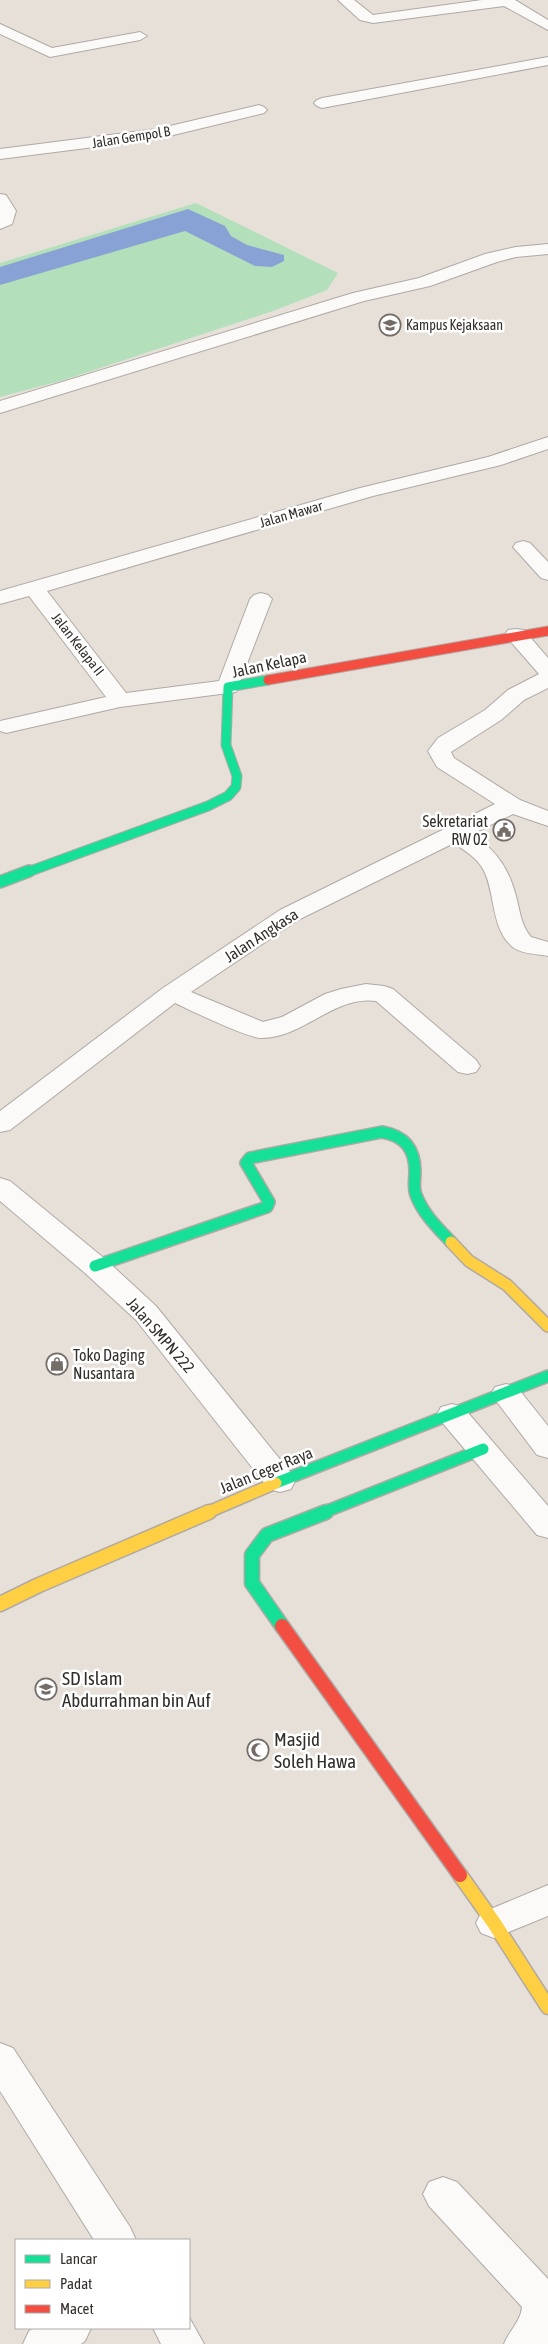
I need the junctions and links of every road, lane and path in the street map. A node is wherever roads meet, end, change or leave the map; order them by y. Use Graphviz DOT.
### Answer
graph roads {
  1 [pos="345,0"];
  2 [pos="506,0"];
  3 [pos="548,26"];
  4 [pos="0,28"];
  5 [pos="140,36"];
  6 [pos="548,61"];
  7 [pos="322,103"];
  8 [pos="259,110"];
  9 [pos="0,154"];
  10 [pos="0,200"];
  11 [pos="0,224"];
  12 [pos="548,249"];
  13 [pos="0,407"];
  14 [pos="548,443"];
  15 [pos="524,547"];
  16 [pos="548,574"];
  17 [pos="34,588"];
  18 [pos="0,598"];
  19 [pos="261,598"];
  20 [pos="548,630"];
  21 [pos="516,635"];
  22 [pos="548,671"];
  23 [pos="548,678"];
  24 [pos="228,687"];
  25 [pos="120,700"];
  26 [pos="6,726"];
  27 [pos="512,805"];
  28 [pos="548,819"];
  29 [pos="454,833"];
  30 [pos="0,881"];
  31 [pos="548,949"];
  32 [pos="172,994"];
  33 [pos="467,1066"];
  34 [pos="0,1124"];
  35 [pos="0,1187"];
  36 [pos="95,1266"];
  37 [pos="548,1326"];
  38 [pos="548,1376"];
  39 [pos="506,1394"];
  40 [pos="452,1414"];
  41 [pos="548,1447"];
  42 [pos="483,1450"];
  43 [pos="280,1481"];
  44 [pos="548,1527"];
  45 [pos="0,1604"];
  46 [pos="548,1900"];
  47 [pos="494,1923"];
  48 [pos="543,1992"];
  49 [pos="0,2059"];
  50 [pos="444,2194"];
  51 [pos="115,2239"];
  52 [pos="69,2329"];
  53 [pos="174,2329"];
  54 [pos="43,2344"];
  55 [pos="184,2344"];
  56 [pos="524,2344"];
  1 -- 2 [label="street"];
  2 -- 3 [label="street"];
  4 -- 5 [label="street"];
  6 -- 7 [label="street"];
  8 -- 9 [label="street, Jalan Gempol B"];
  10 -- 11 [label="street"];
  12 -- 13 [label="street"];
  14 -- 17 [label="street, Jalan Mawar"];
  15 -- 16 [label="street"];
  17 -- 18 [label="street, Jalan Mawar"];
  17 -- 25 [label="street, Jalan Kelapa II"];
  19 -- 24 [label="street"];
  20 -- 21 [label="street, Jalan Kelapa"];
  21 -- 22 [label="street"];
  21 -- 24 [label="street, Jalan Kelapa"];
  23 -- 27 [label="street"];
  24 -- 25 [label="street"];
  24 -- 30 [label="street, Jalan Kelapa"];
  25 -- 26 [label="street"];
  27 -- 28 [label="street"];
  27 -- 29 [label="street, Jalan Angkasa"];
  29 -- 31 [label="street"];
  29 -- 32 [label="street, Jalan Angkasa"];
  32 -- 33 [label="street"];
  32 -- 34 [label="street, Jalan Angkasa"];
  35 -- 36 [label="street, Jalan SMPN 222"];
  36 -- 37 [label="street"];
  36 -- 43 [label="street, Jalan SMPN 222"];
  38 -- 39 [label="street, Jalan Ceger Raya"];
  39 -- 40 [label="street, Jalan Ceger Raya"];
  39 -- 41 [label="street"];
  40 -- 42 [label="street"];
  40 -- 43 [label="street, Jalan Ceger Raya"];
  42 -- 44 [label="street"];
  42 -- 47 [label="street"];
  43 -- 45 [label="street, Jalan Ceger Raya"];
  46 -- 47 [label="street"];
  47 -- 48 [label="street"];
  49 -- 51 [label="street"];
  50 -- 56 [label="street"];
  52 -- 54 [label="street"];
  53 -- 55 [label="street"];
}
